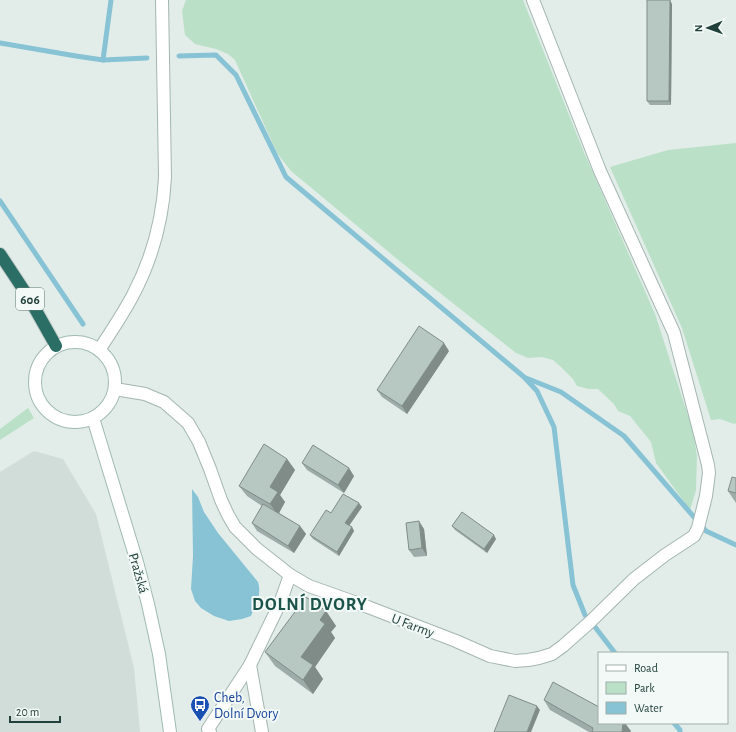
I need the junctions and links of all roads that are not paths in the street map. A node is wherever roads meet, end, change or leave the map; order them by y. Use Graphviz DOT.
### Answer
graph roads {
  1 [pos="162,0"];
  2 [pos="533,0"];
  3 [pos="0,254"];
  4 [pos="56,346"];
  5 [pos="99,350"];
  6 [pos="115,389"];
  7 [pos="93,418"];
  8 [pos="290,575"];
  9 [pos="250,664"];
  10 [pos="170,732"];
  11 [pos="210,732"];
  12 [pos="262,732"];
  1 -- 5 [label="street"];
  2 -- 8 [label="street, U Farmy"];
  3 -- 4 [label="highway, 606"];
  4 -- 5 [label="street"];
  4 -- 7 [label="street"];
  5 -- 6 [label="street"];
  6 -- 7 [label="street"];
  6 -- 8 [label="street, U Farmy"];
  7 -- 10 [label="street, Pražská"];
  8 -- 9 [label="street"];
  9 -- 11 [label="street"];
  9 -- 12 [label="street"];
}
